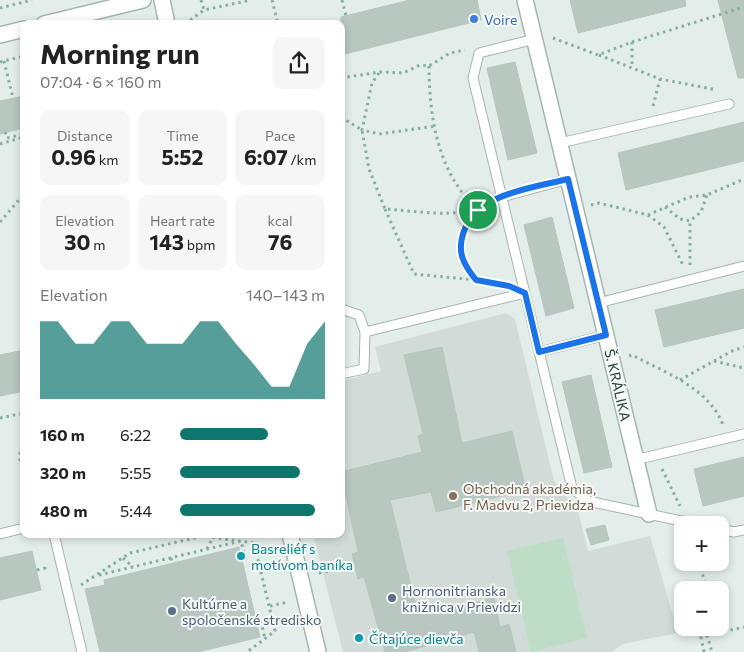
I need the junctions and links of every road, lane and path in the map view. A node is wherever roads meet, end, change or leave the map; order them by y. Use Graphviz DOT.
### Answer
graph roads {
  1 [pos="32,0"];
  2 [pos="143,0"];
  3 [pos="162,0"];
  4 [pos="201,0"];
  5 [pos="251,0"];
  6 [pos="272,0"];
  7 [pos="342,0"];
  8 [pos="525,0"];
  9 [pos="744,7"];
  10 [pos="0,8"];
  11 [pos="204,10"];
  12 [pos="346,16"];
  13 [pos="61,20"];
  14 [pos="166,20"];
  15 [pos="190,20"];
  16 [pos="277,20"];
  17 [pos="20,30"];
  18 [pos="0,35"];
  19 [pos="535,39"];
  20 [pos="632,42"];
  21 [pos="479,53"];
  22 [pos="598,55"];
  23 [pos="20,57"];
  24 [pos="2,61"];
  25 [pos="429,66"];
  26 [pos="632,68"];
  27 [pos="380,72"];
  28 [pos="345,77"];
  29 [pos="660,79"];
  30 [pos="13,98"];
  31 [pos="729,104"];
  32 [pos="345,119"];
  33 [pos="652,122"];
  34 [pos="436,126"];
  35 [pos="362,130"];
  36 [pos="5,132"];
  37 [pos="20,136"];
  38 [pos="20,137"];
  39 [pos="560,143"];
  40 [pos="0,144"];
  41 [pos="568,179"];
  42 [pos="744,179"];
  43 [pos="707,195"];
  44 [pos="502,197"];
  45 [pos="20,199"];
  46 [pos="665,208"];
  47 [pos="385,209"];
  48 [pos="576,209"];
  49 [pos="478,210"];
  50 [pos="648,215"];
  51 [pos="690,221"];
  52 [pos="0,222"];
  53 [pos="744,266"];
  54 [pos="476,280"];
  55 [pos="690,280"];
  56 [pos="525,293"];
  57 [pos="598,303"];
  58 [pos="345,311"];
  59 [pos="365,332"];
  60 [pos="606,335"];
  61 [pos="744,347"];
  62 [pos="539,352"];
  63 [pos="612,360"];
  64 [pos="714,361"];
  65 [pos="744,368"];
  66 [pos="345,373"];
  67 [pos="680,380"];
  68 [pos="20,414"];
  69 [pos="0,418"];
  70 [pos="744,434"];
  71 [pos="728,438"];
  72 [pos="655,455"];
  73 [pos="635,460"];
  74 [pos="648,514"];
  75 [pos="685,516"];
  76 [pos="674,519"];
  77 [pos="20,529"];
  78 [pos="744,530"];
  79 [pos="729,531"];
  80 [pos="0,534"];
  81 [pos="55,538"];
  82 [pos="194,538"];
  83 [pos="213,538"];
  84 [pos="291,538"];
  85 [pos="242,541"];
  86 [pos="207,550"];
  87 [pos="123,558"];
  88 [pos="171,558"];
  89 [pos="43,560"];
  90 [pos="246,561"];
  91 [pos="278,561"];
  92 [pos="172,563"];
  93 [pos="260,566"];
  94 [pos="355,566"];
  95 [pos="133,567"];
  96 [pos="37,570"];
  97 [pos="319,573"];
  98 [pos="95,576"];
  99 [pos="68,594"];
  100 [pos="288,602"];
  101 [pos="270,606"];
  102 [pos="261,621"];
  103 [pos="744,627"];
  104 [pos="729,631"];
  105 [pos="708,636"];
  106 [pos="265,638"];
  107 [pos="82,652"];
  108 [pos="247,652"];
  109 [pos="318,652"];
  110 [pos="704,652"];
  111 [pos="712,652"];
  1 -- 10 [label="path"];
  2 -- 13 [label="street"];
  3 -- 14 [label="street"];
  4 -- 11 [label="path"];
  5 -- 11 [label="path"];
  6 -- 16 [label="path"];
  7 -- 12 [label="path"];
  8 -- 19 [label="street, Š. KRÁLIKA"];
  9 -- 20 [label="path"];
  11 -- 15 [label="path"];
  17 -- 18 [label="street"];
  19 -- 21 [label="lane"];
  19 -- 22 [label="path"];
  19 -- 39 [label="street, Š. KRÁLIKA"];
  20 -- 22 [label="path"];
  20 -- 26 [label="path"];
  21 -- 25 [label="path"];
  21 -- 44 [label="lane"];
  22 -- 26 [label="path"];
  23 -- 24 [label="path"];
  24 -- 30 [label="path"];
  25 -- 27 [label="path"];
  25 -- 34 [label="path"];
  26 -- 29 [label="path"];
  27 -- 28 [label="path"];
  27 -- 35 [label="path"];
  29 -- 31 [label="path"];
  29 -- 33 [label="path"];
  31 -- 33 [label="lane"];
  32 -- 35 [label="path"];
  33 -- 39 [label="lane"];
  34 -- 35 [label="path"];
  34 -- 49 [label="path"];
  35 -- 47 [label="path"];
  36 -- 37 [label="path"];
  38 -- 40 [label="path"];
  39 -- 41 [label="street, Š. KRÁLIKA"];
  41 -- 44 [label="lane"];
  41 -- 48 [label="street, Š. KRÁLIKA"];
  42 -- 43 [label="path"];
  43 -- 46 [label="path"];
  43 -- 51 [label="path"];
  44 -- 49 [label="path"];
  44 -- 56 [label="lane"];
  45 -- 52 [label="path"];
  46 -- 50 [label="path"];
  46 -- 51 [label="path"];
  47 -- 49 [label="path"];
  47 -- 54 [label="path"];
  48 -- 50 [label="path"];
  48 -- 57 [label="street, Š. KRÁLIKA"];
  49 -- 54 [label="path"];
  50 -- 55 [label="path"];
  51 -- 55 [label="path"];
  53 -- 55 [label="lane"];
  54 -- 56 [label="path"];
  55 -- 57 [label="lane"];
  56 -- 59 [label="lane"];
  56 -- 62 [label="lane"];
  57 -- 60 [label="street, Š. KRÁLIKA"];
  58 -- 59 [label="lane"];
  59 -- 66 [label="lane"];
  60 -- 62 [label="lane"];
  60 -- 63 [label="street, Š. KRÁLIKA"];
  61 -- 64 [label="path"];
  62 -- 74 [label="lane"];
  63 -- 67 [label="path"];
  63 -- 73 [label="street, Š. KRÁLIKA"];
  64 -- 65 [label="path"];
  64 -- 67 [label="path"];
  67 -- 71 [label="path"];
  68 -- 69 [label="path"];
  70 -- 71 [label="lane"];
  71 -- 72 [label="lane"];
  72 -- 73 [label="lane"];
  72 -- 75 [label="path"];
  73 -- 74 [label="street, Š. KRÁLIKA"];
  74 -- 76 [label="lane"];
  77 -- 80 [label="lane"];
  78 -- 79 [label="lane"];
  81 -- 99 [label="lane"];
  82 -- 87 [label="path"];
  83 -- 85 [label="path"];
  83 -- 86 [label="path"];
  84 -- 109 [label="street"];
  85 -- 86 [label="path"];
  85 -- 90 [label="path"];
  85 -- 93 [label="path"];
  86 -- 88 [label="path"];
  87 -- 95 [label="path"];
  87 -- 98 [label="path"];
  88 -- 92 [label="path"];
  88 -- 95 [label="path"];
  89 -- 96 [label="path"];
  91 -- 93 [label="path"];
  93 -- 101 [label="path"];
  94 -- 97 [label="path"];
  95 -- 98 [label="path"];
  98 -- 99 [label="path"];
  99 -- 107 [label="lane"];
  100 -- 101 [label="path"];
  101 -- 106 [label="path"];
  102 -- 106 [label="path"];
  103 -- 104 [label="path"];
  105 -- 110 [label="path"];
  105 -- 111 [label="path"];
  106 -- 108 [label="path"];
}
